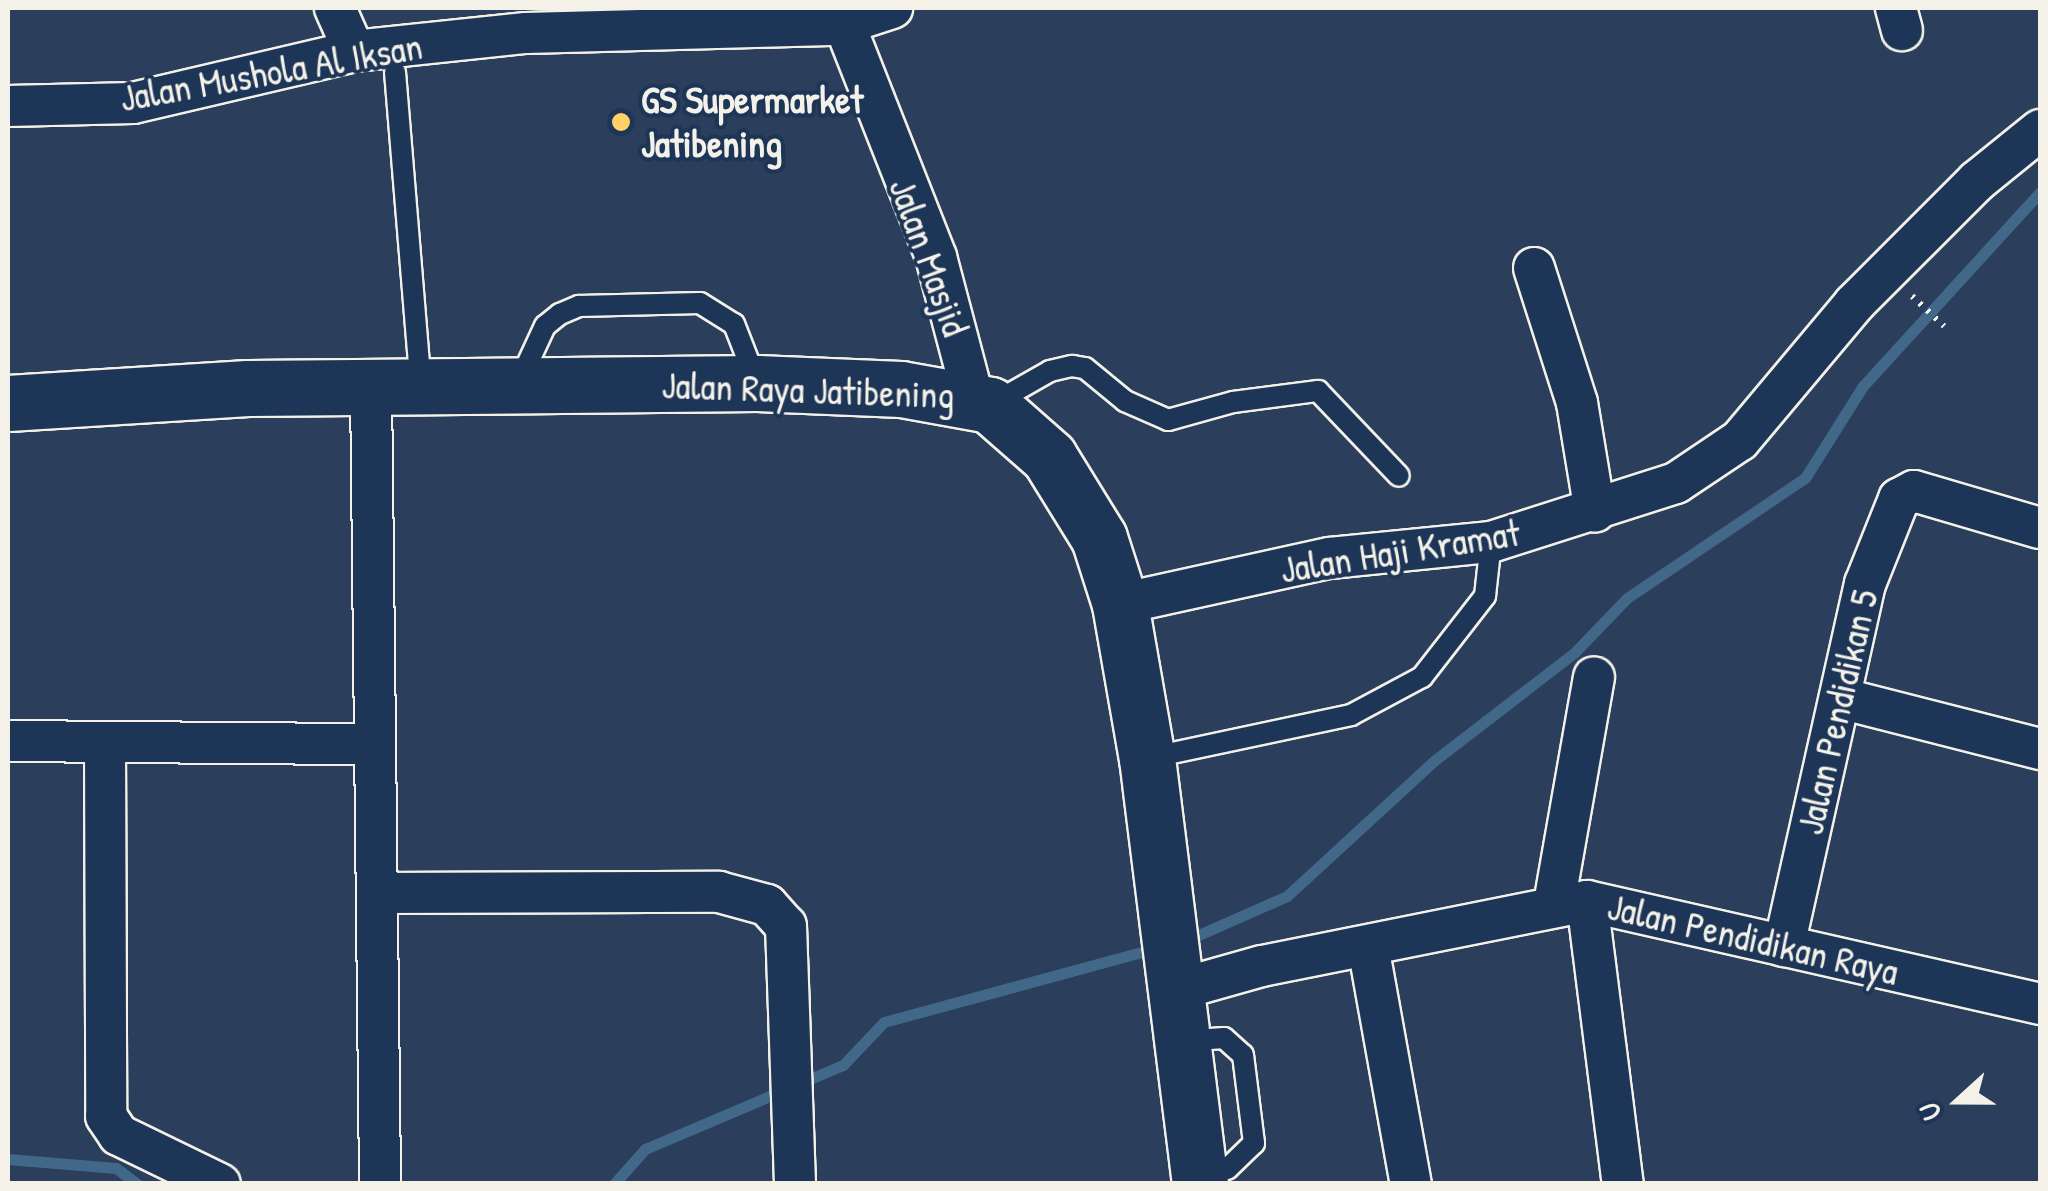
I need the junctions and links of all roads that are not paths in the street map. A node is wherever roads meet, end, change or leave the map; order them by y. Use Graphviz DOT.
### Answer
graph roads {
  1 [pos="335,8"];
  2 [pos="892,8"];
  3 [pos="839,16"];
  4 [pos="354,52"];
  5 [pos="395,72"];
  6 [pos="8,106"];
  7 [pos="2040,130"];
  8 [pos="1534,268"];
  9 [pos="757,383"];
  10 [pos="518,384"];
  11 [pos="396,387"];
  12 [pos="982,401"];
  13 [pos="8,403"];
  14 [pos="1399,476"];
  15 [pos="1596,512"];
  16 [pos="2040,528"];
  17 [pos="1491,542"];
  18 [pos="1120,604"];
  19 [pos="1594,676"];
  20 [pos="1840,698"];
  21 [pos="8,742"];
  22 [pos="105,742"];
  23 [pos="376,744"];
  24 [pos="2040,749"];
  25 [pos="1147,758"];
  26 [pos="377,894"];
  27 [pos="1571,902"];
  28 [pos="1368,946"];
  29 [pos="1784,946"];
  30 [pos="1173,984"];
  31 [pos="2040,1004"];
  32 [pos="1200,1179"];
  33 [pos="220,1184"];
  34 [pos="380,1184"];
  35 [pos="794,1184"];
  36 [pos="1411,1184"];
  37 [pos="1622,1184"];
  1 -- 4 [label="street"];
  2 -- 3 [label="street, Jalan Mushola Al Iksan"];
  3 -- 4 [label="street, Jalan Mushola Al Iksan"];
  3 -- 12 [label="street, Jalan Masjid"];
  4 -- 6 [label="street, Jalan Mushola Al Iksan"];
  5 -- 11 [label="lane"];
  7 -- 15 [label="street, Jalan Haji Kramat"];
  8 -- 15 [label="street"];
  9 -- 10 [label="main road, Jalan Raya Jatibening"];
  9 -- 10 [label="lane"];
  9 -- 12 [label="main road, Jalan Raya Jatibening"];
  10 -- 11 [label="main road, Jalan Raya Jatibening"];
  11 -- 13 [label="main road, Jalan Raya Jatibening"];
  11 -- 23 [label="street"];
  12 -- 14 [label="lane"];
  12 -- 18 [label="main road, Jalan Raya Jatibening"];
  15 -- 17 [label="street, Jalan Haji Kramat"];
  16 -- 20 [label="street, Jalan Pendidikan 5"];
  17 -- 18 [label="street, Jalan Haji Kramat"];
  17 -- 25 [label="lane"];
  18 -- 25 [label="main road, Jalan Raya Jatibening"];
  19 -- 27 [label="street"];
  20 -- 24 [label="street"];
  20 -- 29 [label="street, Jalan Pendidikan 5"];
  21 -- 22 [label="street"];
  22 -- 23 [label="street"];
  22 -- 33 [label="street"];
  23 -- 26 [label="street"];
  25 -- 30 [label="main road, Jalan Raya Jatibening"];
  26 -- 34 [label="street"];
  26 -- 35 [label="street"];
  27 -- 28 [label="street, Jalan Pendidikan Raya"];
  27 -- 29 [label="street, Jalan Pendidikan Raya"];
  27 -- 37 [label="street"];
  28 -- 30 [label="street, Jalan Pendidikan Raya"];
  28 -- 36 [label="street"];
  29 -- 31 [label="street, Jalan Pendidikan Raya"];
  30 -- 32 [label="main road, Jalan Raya Jatibening"];
}
